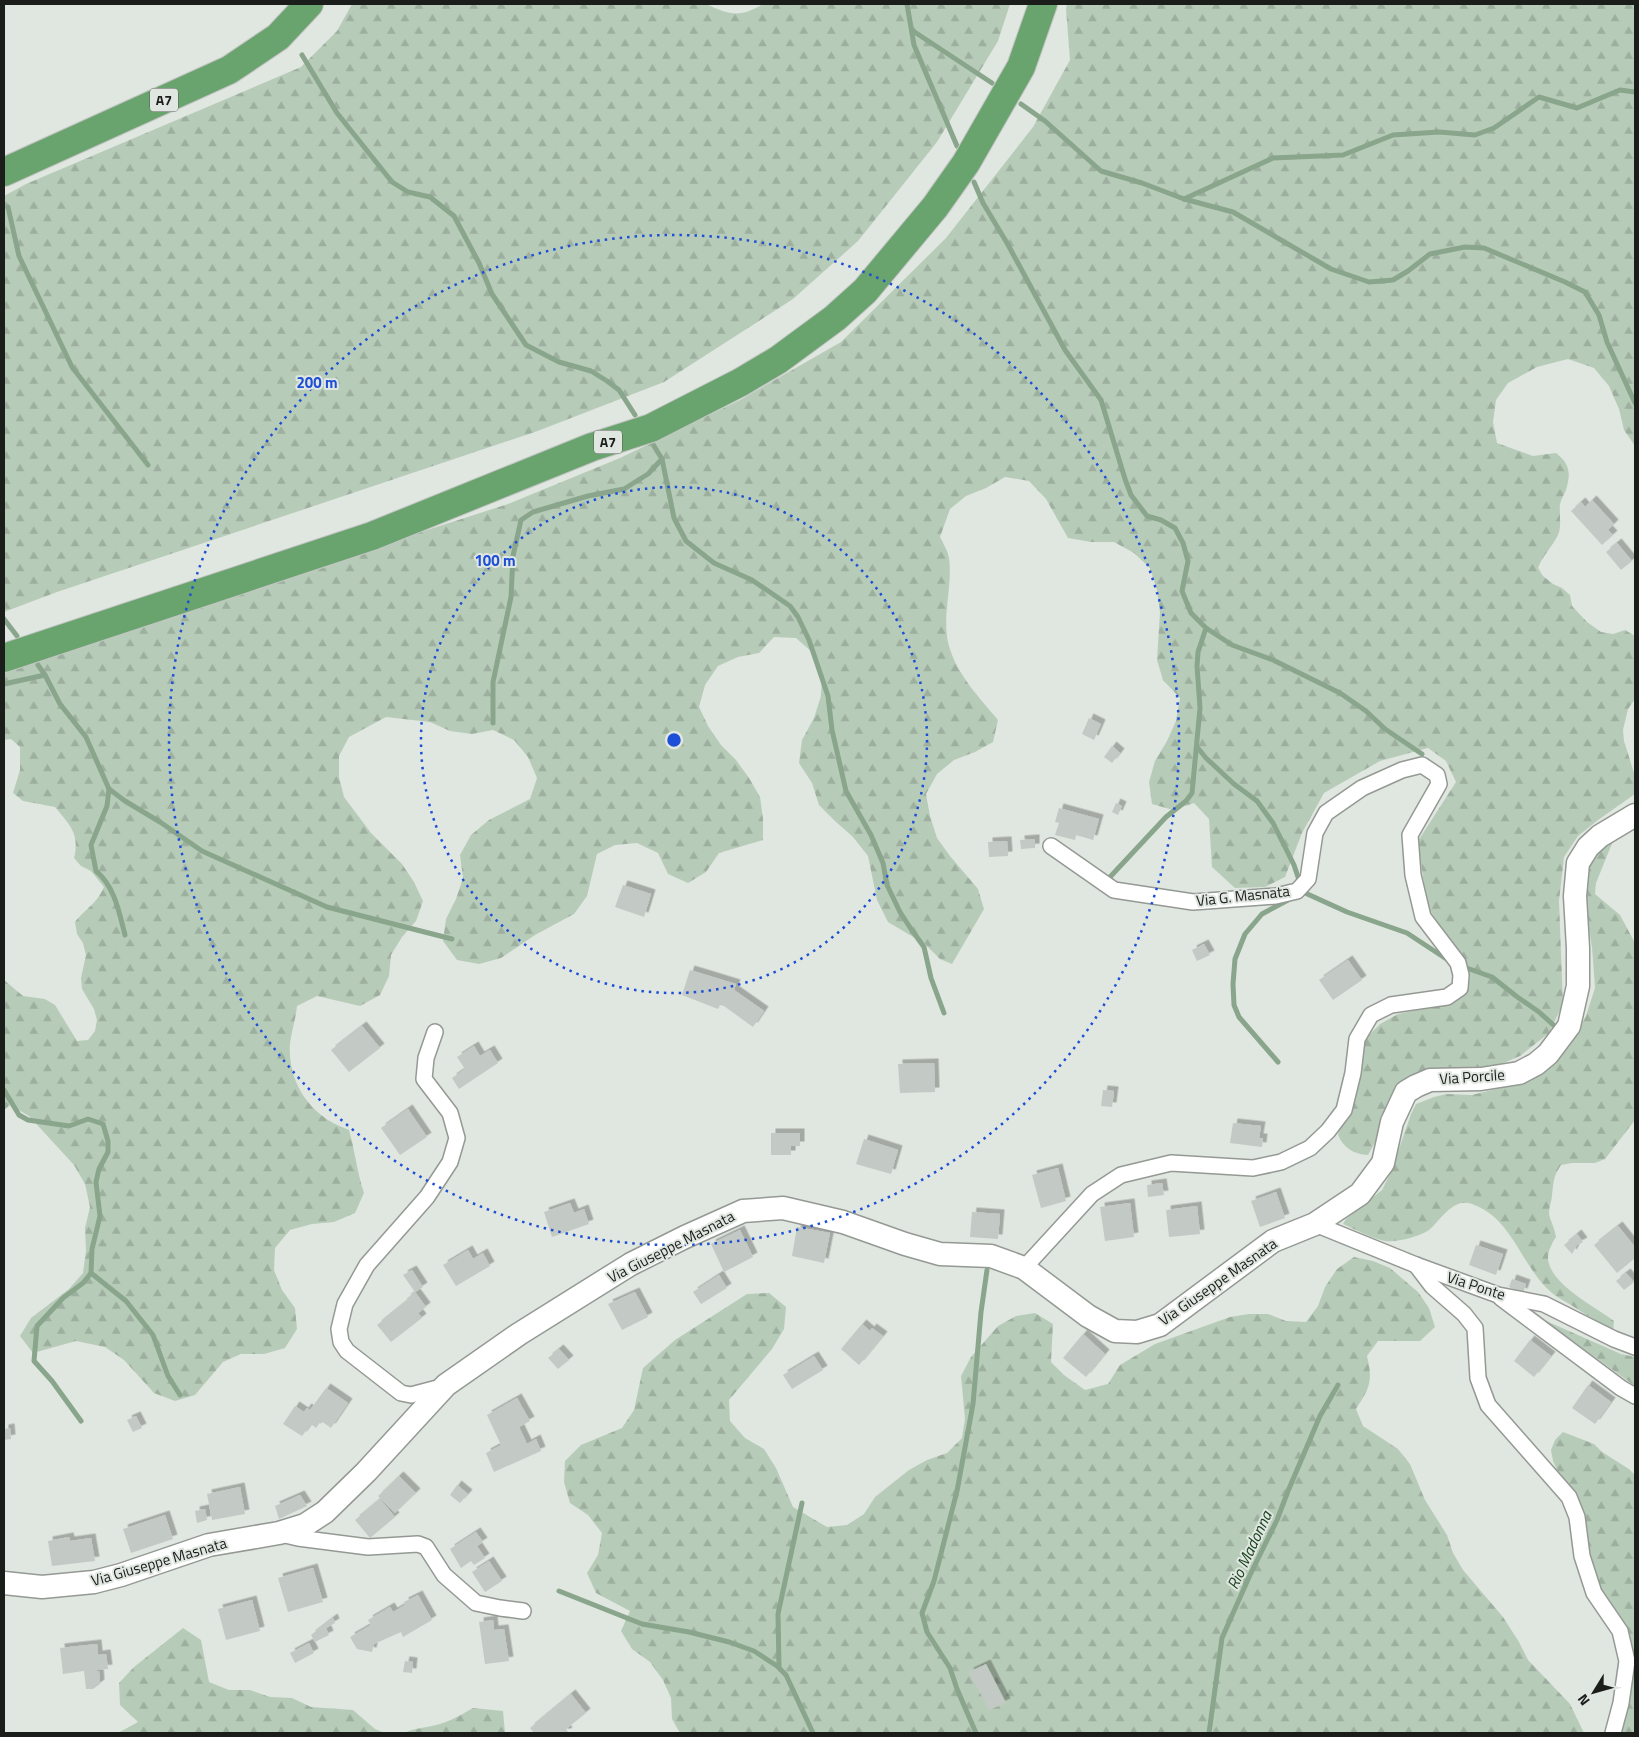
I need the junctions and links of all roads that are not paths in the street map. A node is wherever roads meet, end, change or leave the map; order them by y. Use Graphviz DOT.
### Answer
graph roads {
  1 [pos="309,4"];
  2 [pos="1042,4"];
  3 [pos="4,172"];
  4 [pos="4,658"];
  5 [pos="1635,815"];
  6 [pos="1051,846"];
  7 [pos="435,1032"];
  8 [pos="1315,1224"];
  9 [pos="1416,1265"];
  10 [pos="1024,1268"];
  11 [pos="1498,1295"];
  12 [pos="1635,1347"];
  13 [pos="446,1385"];
  14 [pos="1635,1396"];
  15 [pos="280,1533"];
  16 [pos="4,1583"];
  17 [pos="523,1611"];
  18 [pos="1613,1733"];
  1 -- 3 [label="highway, A7"];
  2 -- 4 [label="highway, A7"];
  5 -- 8 [label="street, Via Porcile"];
  6 -- 10 [label="street, Via G. Masnata"];
  7 -- 13 [label="street"];
  8 -- 9 [label="street, Via Ponte"];
  8 -- 10 [label="street, Via Giuseppe Masnata"];
  9 -- 11 [label="street, Via Ponte"];
  9 -- 18 [label="street"];
  10 -- 13 [label="street, Via Giuseppe Masnata"];
  11 -- 12 [label="street, Via Ponte"];
  11 -- 14 [label="street"];
  13 -- 15 [label="street, Via Giuseppe Masnata"];
  15 -- 16 [label="street, Via Giuseppe Masnata"];
  15 -- 17 [label="street"];
}
